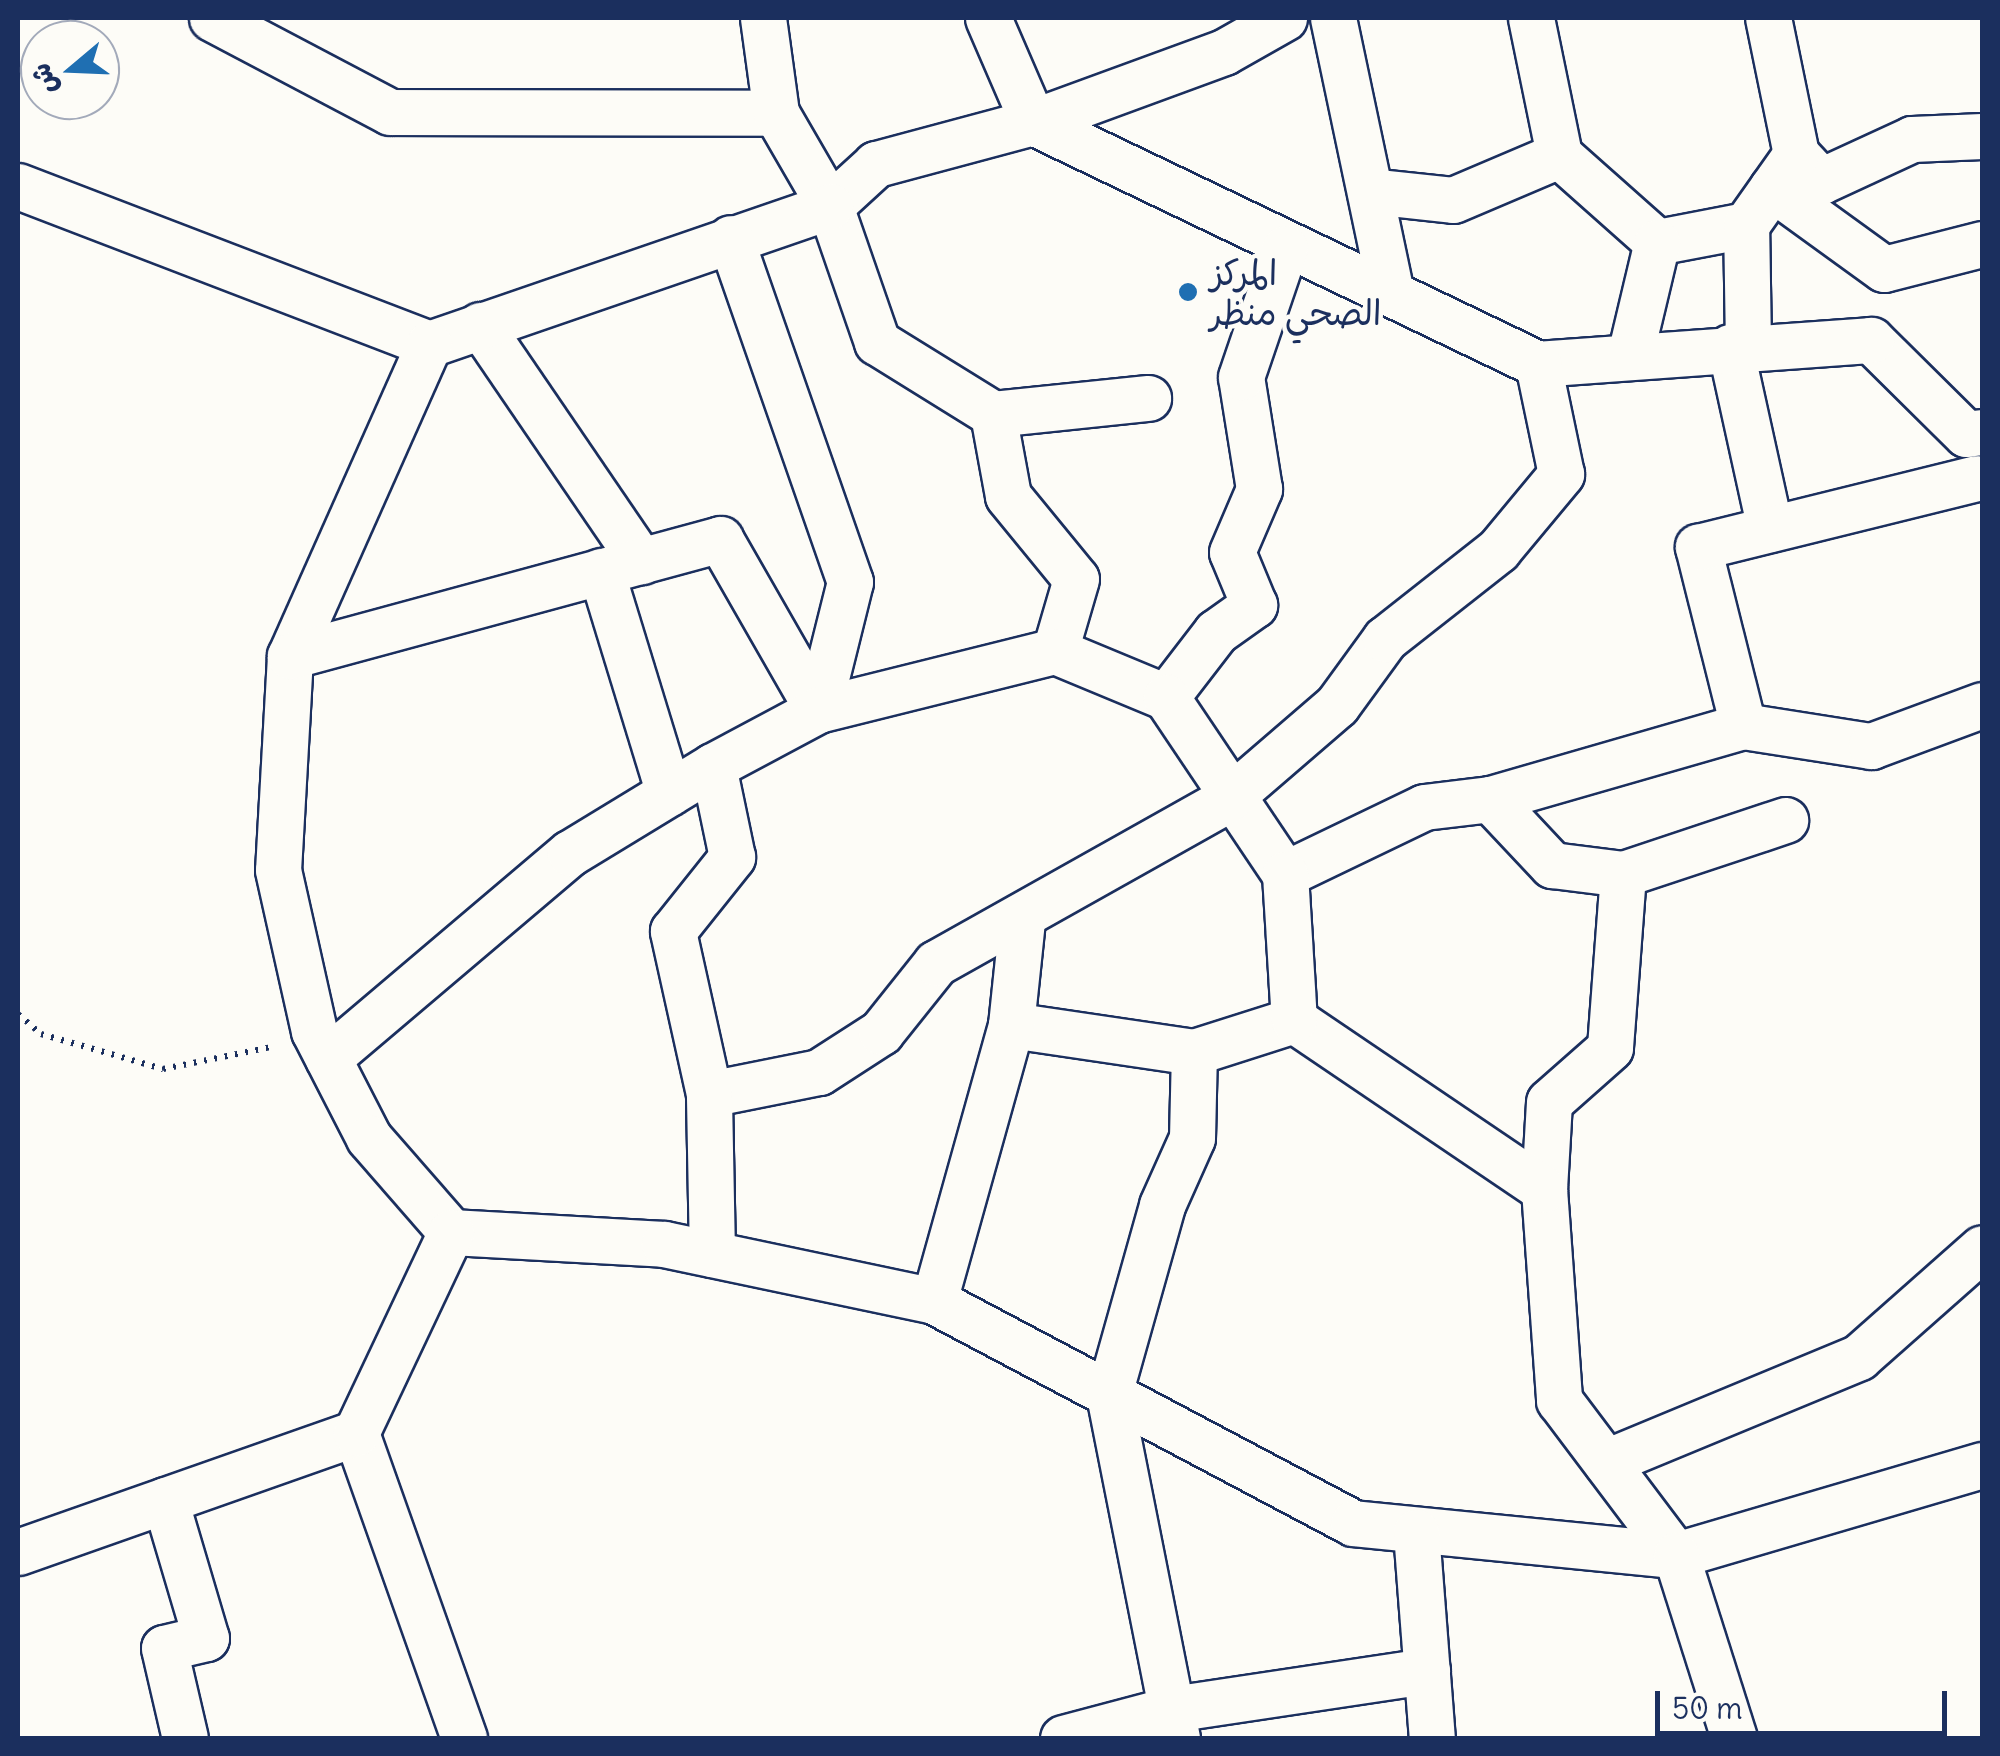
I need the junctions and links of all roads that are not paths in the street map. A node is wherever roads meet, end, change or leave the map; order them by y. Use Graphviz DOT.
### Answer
graph roads {
  1 [pos="212,18"];
  2 [pos="763,18"];
  3 [pos="988,18"];
  4 [pos="1284,18"];
  5 [pos="1333,18"];
  6 [pos="1531,18"];
  7 [pos="1768,18"];
  8 [pos="776,114"];
  9 [pos="1033,122"];
  10 [pos="1982,136"];
  11 [pos="1559,155"];
  12 [pos="1784,171"];
  13 [pos="18,186"];
  14 [pos="1370,191"];
  15 [pos="830,206"];
  16 [pos="1746,226"];
  17 [pos="730,238"];
  18 [pos="1657,242"];
  19 [pos="1982,244"];
  20 [pos="1285,248"];
  21 [pos="1884,269"];
  22 [pos="1390,288"];
  23 [pos="480,325"];
  24 [pos="1871,340"];
  25 [pos="429,344"];
  26 [pos="1739,346"];
  27 [pos="1630,355"];
  28 [pos="1538,364"];
  29 [pos="1148,398"];
  30 [pos="992,414"];
  31 [pos="1974,433"];
  32 [pos="1980,489"];
  33 [pos="1770,529"];
  34 [pos="621,566"];
  35 [pos="1055,650"];
  36 [pos="290,656"];
  37 [pos="1166,698"];
  38 [pos="1982,706"];
  39 [pos="818,710"];
  40 [pos="1743,726"];
  41 [pos="713,766"];
  42 [pos="669,793"];
  43 [pos="1228,799"];
  44 [pos="1490,799"];
  45 [pos="1786,820"];
  46 [pos="1284,874"];
  47 [pos="1623,874"];
  48 [pos="1022,921"];
  49 [pos="1294,1020"];
  50 [pos="1011,1025"];
  51 [pos="321,1044"];
  52 [pos="1194,1052"];
  53 [pos="709,1094"];
  54 [pos="1544,1189"];
  55 [pos="451,1232"];
  56 [pos="1982,1248"];
  57 [pos="712,1254"];
  58 [pos="934,1301"];
  59 [pos="1109,1394"];
  60 [pos="356,1433"];
  61 [pos="1606,1462"];
  62 [pos="1982,1465"];
  63 [pos="164,1500"];
  64 [pos="1416,1532"];
  65 [pos="18,1552"];
  66 [pos="1676,1554"];
  67 [pos="1427,1672"];
  68 [pos="1174,1724"];
  69 [pos="185,1738"];
  70 [pos="464,1738"];
  71 [pos="1063,1738"];
  72 [pos="1432,1738"];
  73 [pos="1734,1738"];
  1 -- 8 [label="street"];
  2 -- 8 [label="street"];
  3 -- 9 [label="street"];
  4 -- 9 [label="street"];
  5 -- 14 [label="street"];
  6 -- 11 [label="street"];
  7 -- 12 [label="street"];
  8 -- 15 [label="street"];
  9 -- 15 [label="street"];
  9 -- 20 [label="street"];
  10 -- 12 [label="street"];
  11 -- 14 [label="street"];
  11 -- 18 [label="street"];
  12 -- 16 [label="street"];
  12 -- 21 [label="street"];
  13 -- 25 [label="street"];
  14 -- 22 [label="street"];
  15 -- 17 [label="street"];
  15 -- 30 [label="street"];
  16 -- 18 [label="street"];
  16 -- 26 [label="street"];
  17 -- 23 [label="street"];
  17 -- 39 [label="street"];
  18 -- 27 [label="street"];
  19 -- 21 [label="street"];
  20 -- 22 [label="street"];
  20 -- 37 [label="street"];
  21 -- 24 [label="street"];
  22 -- 28 [label="street"];
  23 -- 25 [label="street"];
  23 -- 34 [label="street"];
  24 -- 26 [label="street"];
  24 -- 31 [label="street"];
  25 -- 36 [label="street"];
  26 -- 27 [label="street"];
  26 -- 33 [label="street"];
  27 -- 28 [label="street"];
  28 -- 43 [label="street"];
  29 -- 30 [label="street"];
  30 -- 35 [label="street"];
  31 -- 32 [label="street"];
  32 -- 33 [label="street"];
  33 -- 40 [label="street"];
  34 -- 36 [label="street"];
  34 -- 39 [label="street"];
  34 -- 42 [label="street"];
  35 -- 37 [label="street"];
  35 -- 39 [label="street"];
  36 -- 51 [label="street"];
  37 -- 43 [label="street"];
  38 -- 40 [label="street"];
  39 -- 41 [label="street"];
  40 -- 44 [label="street"];
  41 -- 42 [label="street"];
  41 -- 53 [label="street"];
  42 -- 51 [label="street"];
  43 -- 46 [label="street"];
  43 -- 48 [label="street"];
  44 -- 46 [label="street"];
  44 -- 47 [label="street"];
  45 -- 47 [label="street"];
  46 -- 49 [label="street"];
  47 -- 54 [label="street"];
  48 -- 50 [label="street"];
  48 -- 53 [label="street"];
  49 -- 52 [label="street"];
  49 -- 54 [label="street"];
  50 -- 52 [label="street"];
  50 -- 58 [label="street"];
  51 -- 55 [label="street"];
  52 -- 59 [label="street"];
  53 -- 57 [label="street"];
  54 -- 61 [label="street"];
  55 -- 57 [label="street"];
  55 -- 60 [label="street"];
  56 -- 61 [label="street"];
  57 -- 58 [label="street"];
  58 -- 59 [label="street"];
  59 -- 64 [label="street"];
  59 -- 68 [label="street"];
  60 -- 63 [label="street"];
  60 -- 70 [label="street"];
  61 -- 66 [label="street"];
  62 -- 66 [label="street"];
  63 -- 65 [label="street"];
  63 -- 69 [label="street"];
  64 -- 66 [label="street"];
  64 -- 67 [label="street"];
  66 -- 73 [label="street"];
  67 -- 68 [label="street"];
  67 -- 72 [label="street"];
  68 -- 71 [label="street"];
}
